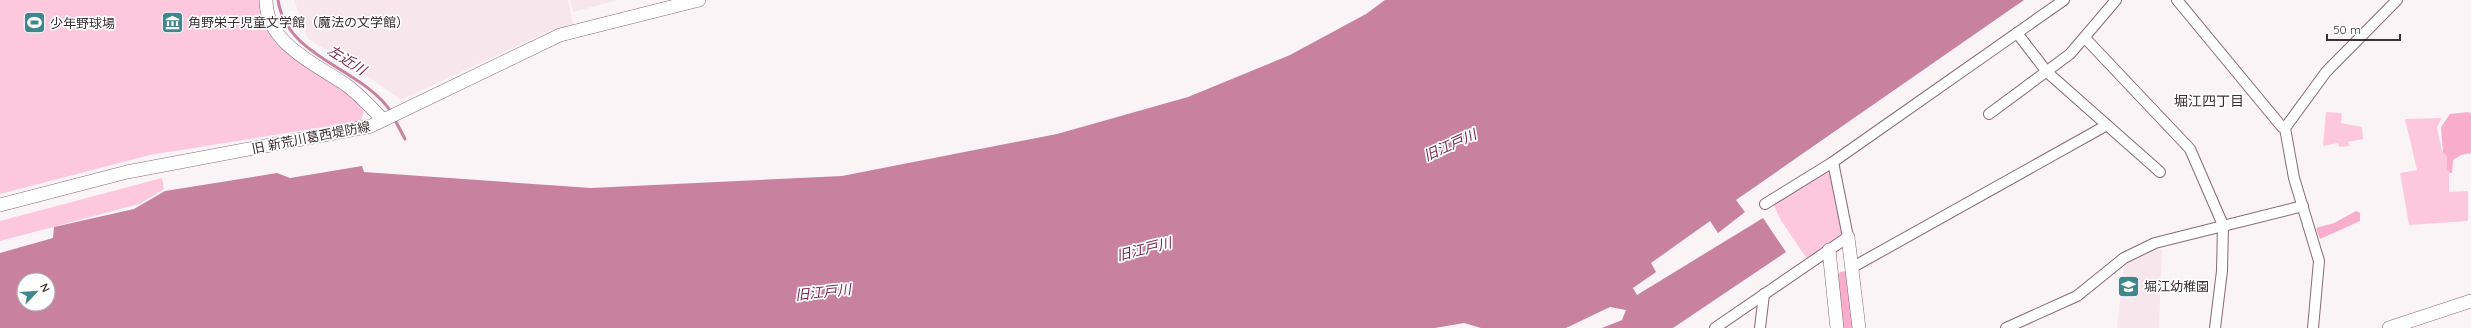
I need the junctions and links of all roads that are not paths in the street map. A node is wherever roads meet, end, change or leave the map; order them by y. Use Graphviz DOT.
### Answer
graph roads {
  1 [pos="266,0"];
  2 [pos="699,0"];
  3 [pos="2064,0"];
  4 [pos="2116,0"];
  5 [pos="2177,0"];
  6 [pos="2397,0"];
  7 [pos="2017,33"];
  8 [pos="2084,38"];
  9 [pos="2047,72"];
  10 [pos="1989,114"];
  11 [pos="383,120"];
  12 [pos="2107,125"];
  13 [pos="2285,128"];
  14 [pos="1833,162"];
  15 [pos="2160,172"];
  16 [pos="1765,204"];
  17 [pos="0,205"];
  18 [pos="2303,206"];
  19 [pos="2224,226"];
  20 [pos="1848,237"];
  21 [pos="1829,250"];
  22 [pos="1853,267"];
  23 [pos="1764,294"];
  24 [pos="2471,301"];
  25 [pos="1715,328"];
  26 [pos="1760,328"];
  27 [pos="1837,328"];
  28 [pos="1859,328"];
  29 [pos="2006,328"];
  30 [pos="2215,328"];
  31 [pos="2312,328"];
  32 [pos="2389,328"];
  1 -- 11 [label="street"];
  2 -- 11 [label="street, 旧 新荒川葛西堤防線"];
  3 -- 7 [label="street"];
  4 -- 8 [label="street"];
  5 -- 13 [label="street"];
  6 -- 13 [label="street"];
  7 -- 9 [label="street"];
  7 -- 14 [label="street"];
  8 -- 9 [label="street"];
  8 -- 19 [label="street"];
  9 -- 10 [label="street"];
  9 -- 12 [label="street"];
  11 -- 17 [label="street, 旧 新荒川葛西堤防線"];
  12 -- 15 [label="street"];
  12 -- 22 [label="street"];
  13 -- 18 [label="street"];
  14 -- 16 [label="street"];
  14 -- 20 [label="street"];
  18 -- 19 [label="street"];
  18 -- 31 [label="street"];
  19 -- 29 [label="street"];
  19 -- 30 [label="street"];
  20 -- 21 [label="street"];
  20 -- 22 [label="street"];
  21 -- 23 [label="street"];
  21 -- 27 [label="street"];
  22 -- 28 [label="street"];
  23 -- 25 [label="street"];
  23 -- 26 [label="street"];
  24 -- 32 [label="street"];
}
